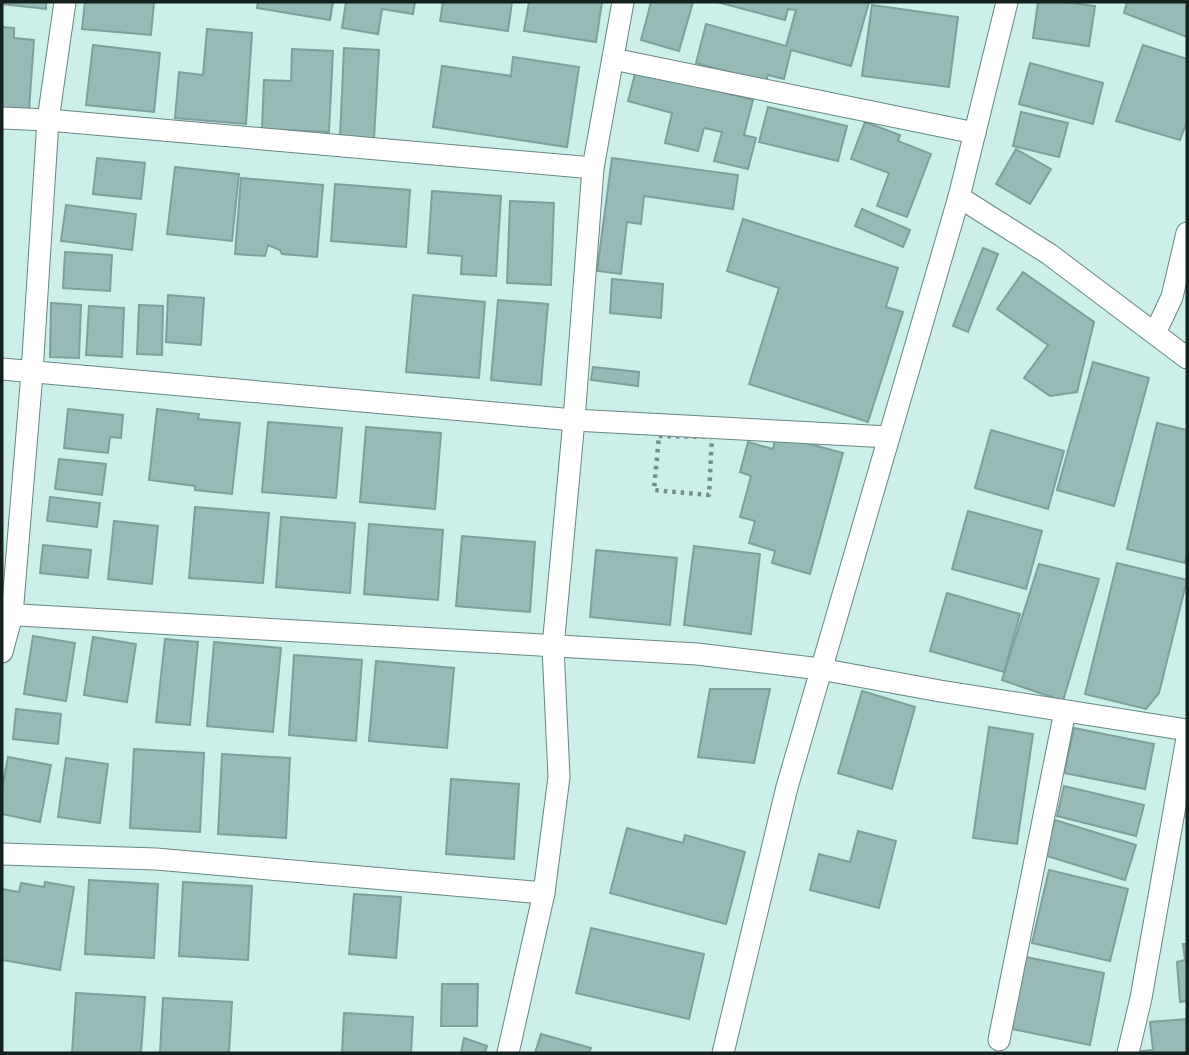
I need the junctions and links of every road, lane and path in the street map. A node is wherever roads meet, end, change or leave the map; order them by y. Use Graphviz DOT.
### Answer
graph roads {
  1 [pos="65,2"];
  2 [pos="623,2"];
  3 [pos="1007,2"];
  4 [pos="613,58"];
  5 [pos="2,118"];
  6 [pos="48,120"];
  7 [pos="975,133"];
  8 [pos="593,168"];
  9 [pos="959,197"];
  10 [pos="1187,233"];
  11 [pos="1155,333"];
  12 [pos="1187,358"];
  13 [pos="2,369"];
  14 [pos="32,373"];
  15 [pos="574,420"];
  16 [pos="659,436"];
  17 [pos="889,437"];
  18 [pos="7,614"];
  19 [pos="554,647"];
  20 [pos="2,652"];
  21 [pos="820,669"];
  22 [pos="1065,710"];
  23 [pos="1187,730"];
  24 [pos="1187,738"];
  25 [pos="2,854"];
  26 [pos="544,893"];
  27 [pos="999,1040"];
  28 [pos="508,1053"];
  29 [pos="723,1053"];
  30 [pos="1128,1053"];
  1 -- 6 [label="street"];
  2 -- 4 [label="street"];
  3 -- 7 [label="street"];
  4 -- 7 [label="street"];
  4 -- 8 [label="street"];
  5 -- 6 [label="street"];
  6 -- 8 [label="street"];
  6 -- 14 [label="street"];
  7 -- 9 [label="street"];
  8 -- 15 [label="street"];
  9 -- 11 [label="street"];
  9 -- 17 [label="street"];
  10 -- 11 [label="street"];
  11 -- 12 [label="street"];
  13 -- 14 [label="street"];
  14 -- 15 [label="street"];
  14 -- 18 [label="street"];
  15 -- 17 [label="street"];
  15 -- 19 [label="street"];
  16 -- 16 [label="path"];
  17 -- 21 [label="street"];
  18 -- 19 [label="street"];
  18 -- 20 [label="street"];
  19 -- 21 [label="street"];
  19 -- 26 [label="street"];
  21 -- 22 [label="street"];
  21 -- 29 [label="street"];
  22 -- 23 [label="street"];
  22 -- 27 [label="street"];
  24 -- 30 [label="street"];
  25 -- 26 [label="street"];
  26 -- 28 [label="street"];
}
